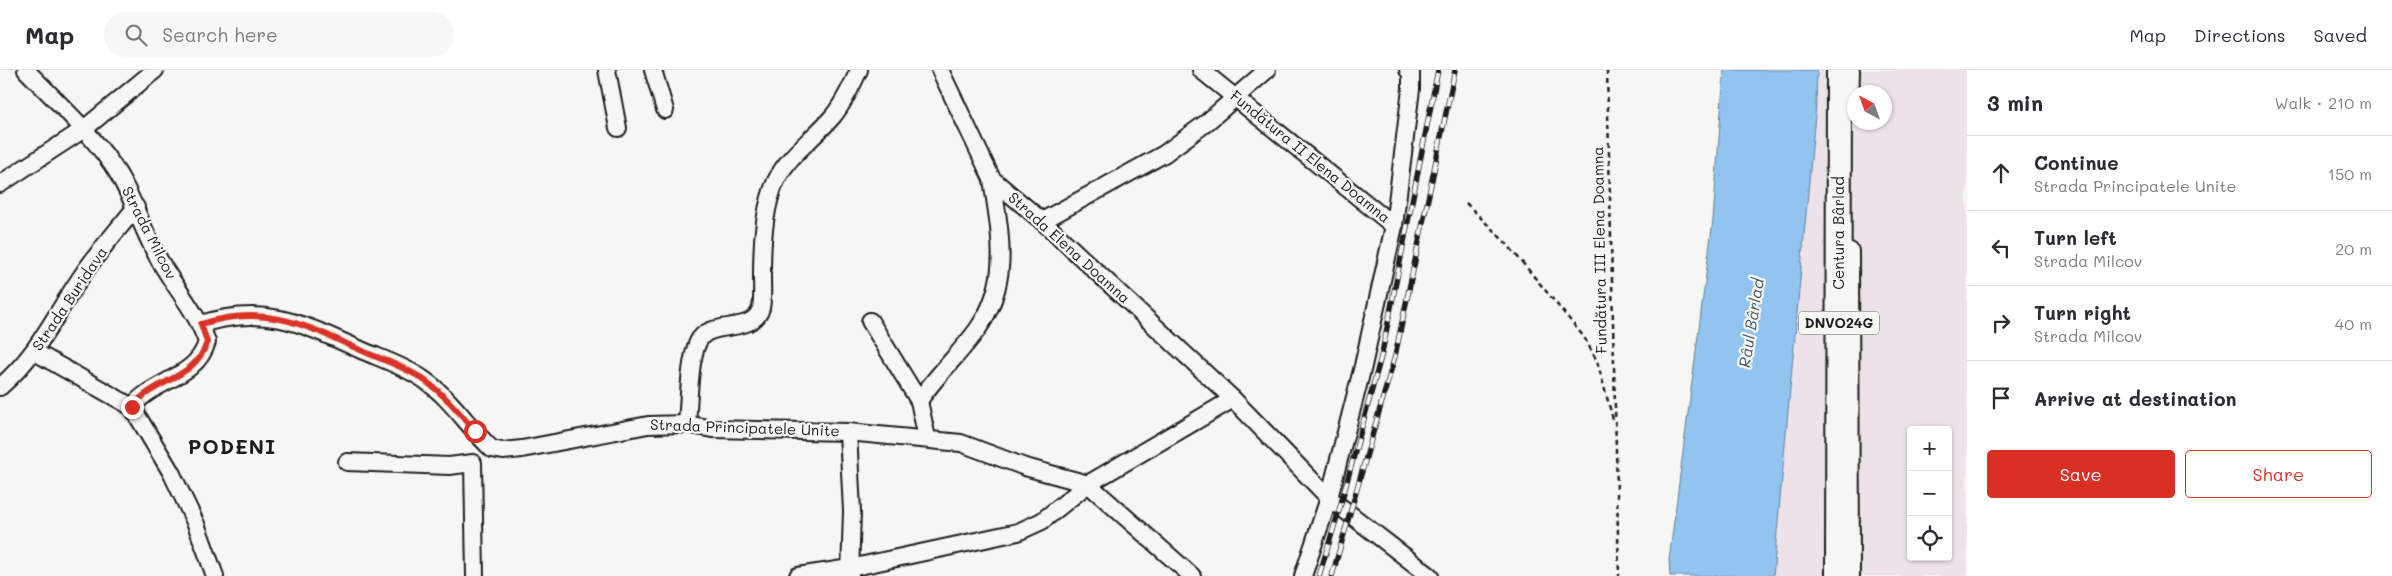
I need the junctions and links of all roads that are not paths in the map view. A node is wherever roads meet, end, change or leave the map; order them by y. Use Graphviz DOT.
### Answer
graph roads {
  1 [pos="26,70"];
  2 [pos="607,70"];
  3 [pos="653,70"];
  4 [pos="859,70"];
  5 [pos="940,70"];
  6 [pos="1201,70"];
  7 [pos="1267,70"];
  8 [pos="1408,70"];
  9 [pos="1839,70"];
  10 [pos="1851,70"];
  11 [pos="150,72"];
  12 [pos="1235,96"];
  13 [pos="664,110"];
  14 [pos="618,128"];
  15 [pos="84,130"];
  16 [pos="992,180"];
  17 [pos="0,184"];
  18 [pos="136,207"];
  19 [pos="1042,221"];
  20 [pos="1394,226"];
  21 [pos="870,321"];
  22 [pos="201,324"];
  23 [pos="35,352"];
  24 [pos="0,387"];
  25 [pos="1233,399"];
  26 [pos="919,401"];
  27 [pos="132,407"];
  28 [pos="687,424"];
  29 [pos="848,432"];
  30 [pos="927,438"];
  31 [pos="492,449"];
  32 [pos="347,462"];
  33 [pos="473,463"];
  34 [pos="1088,484"];
  35 [pos="1329,498"];
  36 [pos="850,572"];
  37 [pos="215,576"];
  38 [pos="475,576"];
  39 [pos="798,576"];
  40 [pos="1192,576"];
  41 [pos="1303,576"];
  42 [pos="1430,576"];
  43 [pos="1838,576"];
  44 [pos="1851,576"];
  1 -- 15 [label="street, Strada Milcov"];
  2 -- 14 [label="street"];
  3 -- 13 [label="street"];
  4 -- 28 [label="street"];
  5 -- 16 [label="street, Strada Elena Doamna"];
  6 -- 12 [label="street, Fundătura II Elena Doamna"];
  7 -- 12 [label="street"];
  8 -- 20 [label="street"];
  9 -- 43 [label="highway, Centura Bârlad / DNVO24G"];
  10 -- 44 [label="street"];
  11 -- 15 [label="street"];
  12 -- 19 [label="street"];
  12 -- 20 [label="street, Fundătura II Elena Doamna"];
  15 -- 17 [label="street"];
  15 -- 18 [label="street, Strada Milcov"];
  16 -- 19 [label="street, Strada Elena Doamna"];
  16 -- 26 [label="street"];
  18 -- 22 [label="street, Strada Milcov"];
  18 -- 23 [label="street, Strada Buridava"];
  19 -- 25 [label="street, Strada Elena Doamna"];
  20 -- 35 [label="street"];
  21 -- 26 [label="street"];
  22 -- 27 [label="street, Strada Milcov"];
  22 -- 31 [label="street"];
  23 -- 24 [label="street, Strada Buridava"];
  23 -- 27 [label="street"];
  25 -- 34 [label="street"];
  25 -- 35 [label="street, Strada Elena Doamna"];
  26 -- 30 [label="street"];
  27 -- 37 [label="street"];
  28 -- 29 [label="street, Strada Principatele Unite"];
  28 -- 31 [label="street, Strada Principatele Unite"];
  29 -- 30 [label="street, Strada Principatele Unite"];
  29 -- 36 [label="street"];
  30 -- 34 [label="street, Strada Principatele Unite"];
  31 -- 33 [label="street"];
  32 -- 33 [label="street"];
  33 -- 38 [label="street"];
  34 -- 36 [label="street"];
  34 -- 40 [label="street"];
  35 -- 41 [label="street"];
  35 -- 42 [label="street, Strada Elena Doamna"];
  36 -- 39 [label="street"];
}
